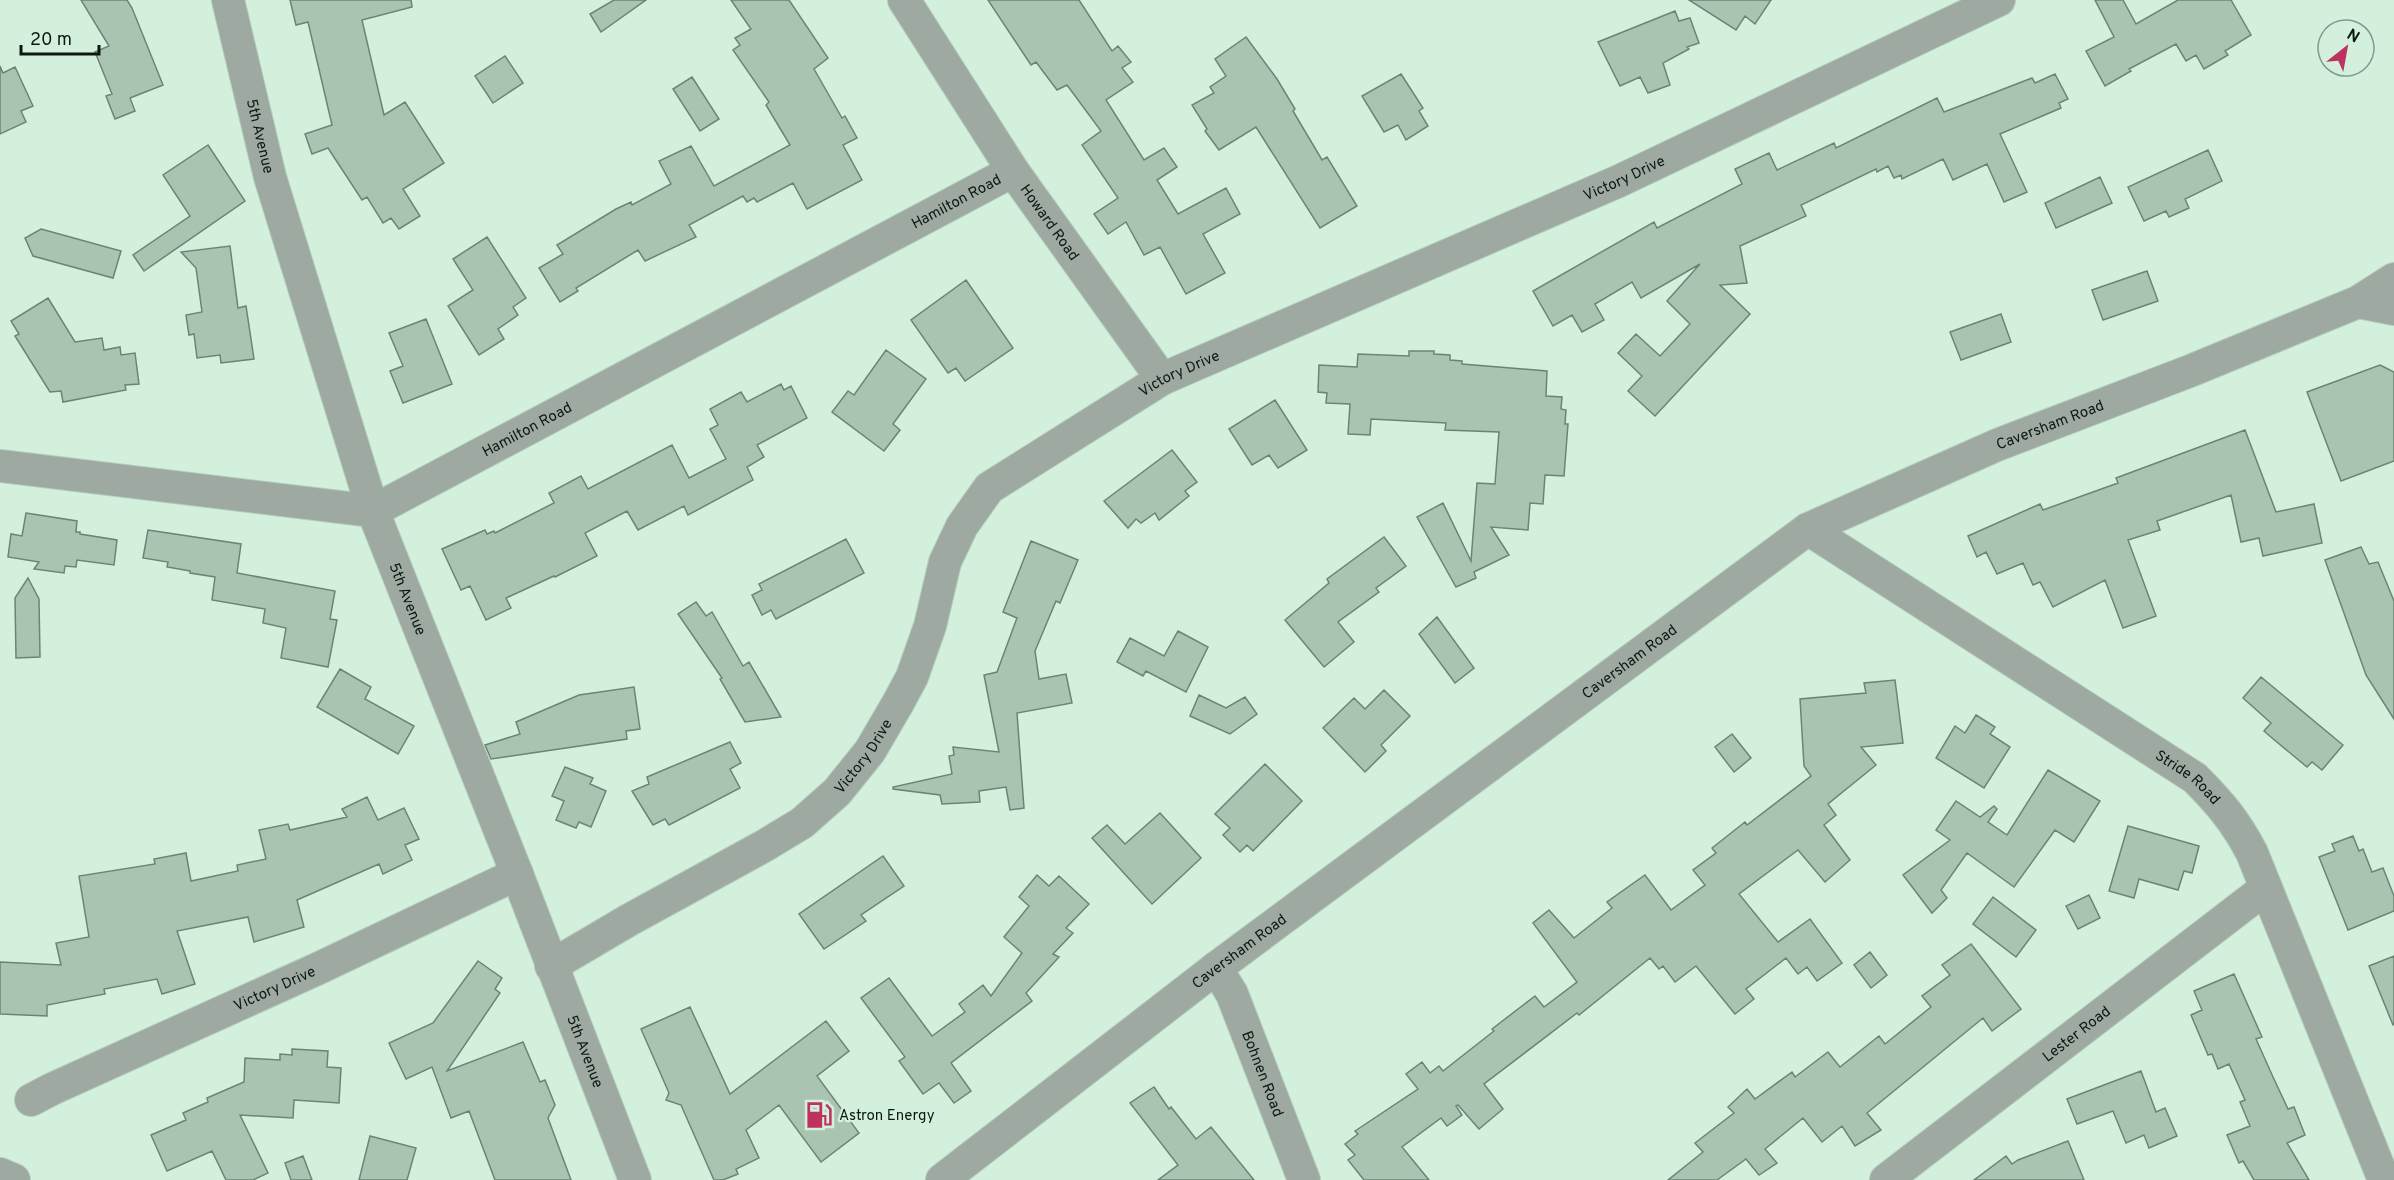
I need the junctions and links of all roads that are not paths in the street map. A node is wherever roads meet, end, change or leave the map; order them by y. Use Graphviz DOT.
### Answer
graph roads {
  1 [pos="228,0"];
  2 [pos="904,0"];
  3 [pos="1999,0"];
  4 [pos="1960,7"];
  5 [pos="1012,171"];
  6 [pos="2394,279"];
  7 [pos="2358,302"];
  8 [pos="2394,309"];
  9 [pos="1162,379"];
  10 [pos="0,466"];
  11 [pos="373,511"];
  12 [pos="1808,529"];
  13 [pos="517,874"];
  14 [pos="2266,888"];
  15 [pos="551,966"];
  16 [pos="1216,968"];
  17 [pos="31,1100"];
  18 [pos="0,1174"];
  19 [pos="14,1180"];
  20 [pos="635,1180"];
  21 [pos="942,1180"];
  22 [pos="1304,1180"];
  23 [pos="1886,1180"];
  24 [pos="2384,1180"];
  1 -- 11 [label="street, 5th Avenue"];
  2 -- 5 [label="street, Howard Road"];
  3 -- 4 [label="street, Victory Drive"];
  4 -- 9 [label="street, Victory Drive"];
  5 -- 9 [label="street, Howard Road"];
  5 -- 11 [label="street, Hamilton Road"];
  6 -- 7 [label="street, Caversham Road"];
  7 -- 8 [label="street"];
  7 -- 12 [label="street, Caversham Road"];
  9 -- 15 [label="street, Victory Drive"];
  10 -- 11 [label="street"];
  11 -- 13 [label="street, 5th Avenue"];
  12 -- 14 [label="street, Stride Road"];
  12 -- 16 [label="street, Caversham Road"];
  13 -- 15 [label="street, 5th Avenue"];
  13 -- 17 [label="street, Victory Drive"];
  14 -- 23 [label="street, Lester Road"];
  14 -- 24 [label="street, Stride Road"];
  15 -- 20 [label="street, 5th Avenue"];
  16 -- 21 [label="street, Caversham Road"];
  16 -- 22 [label="street, Bohnen Road"];
  18 -- 19 [label="street"];
}
